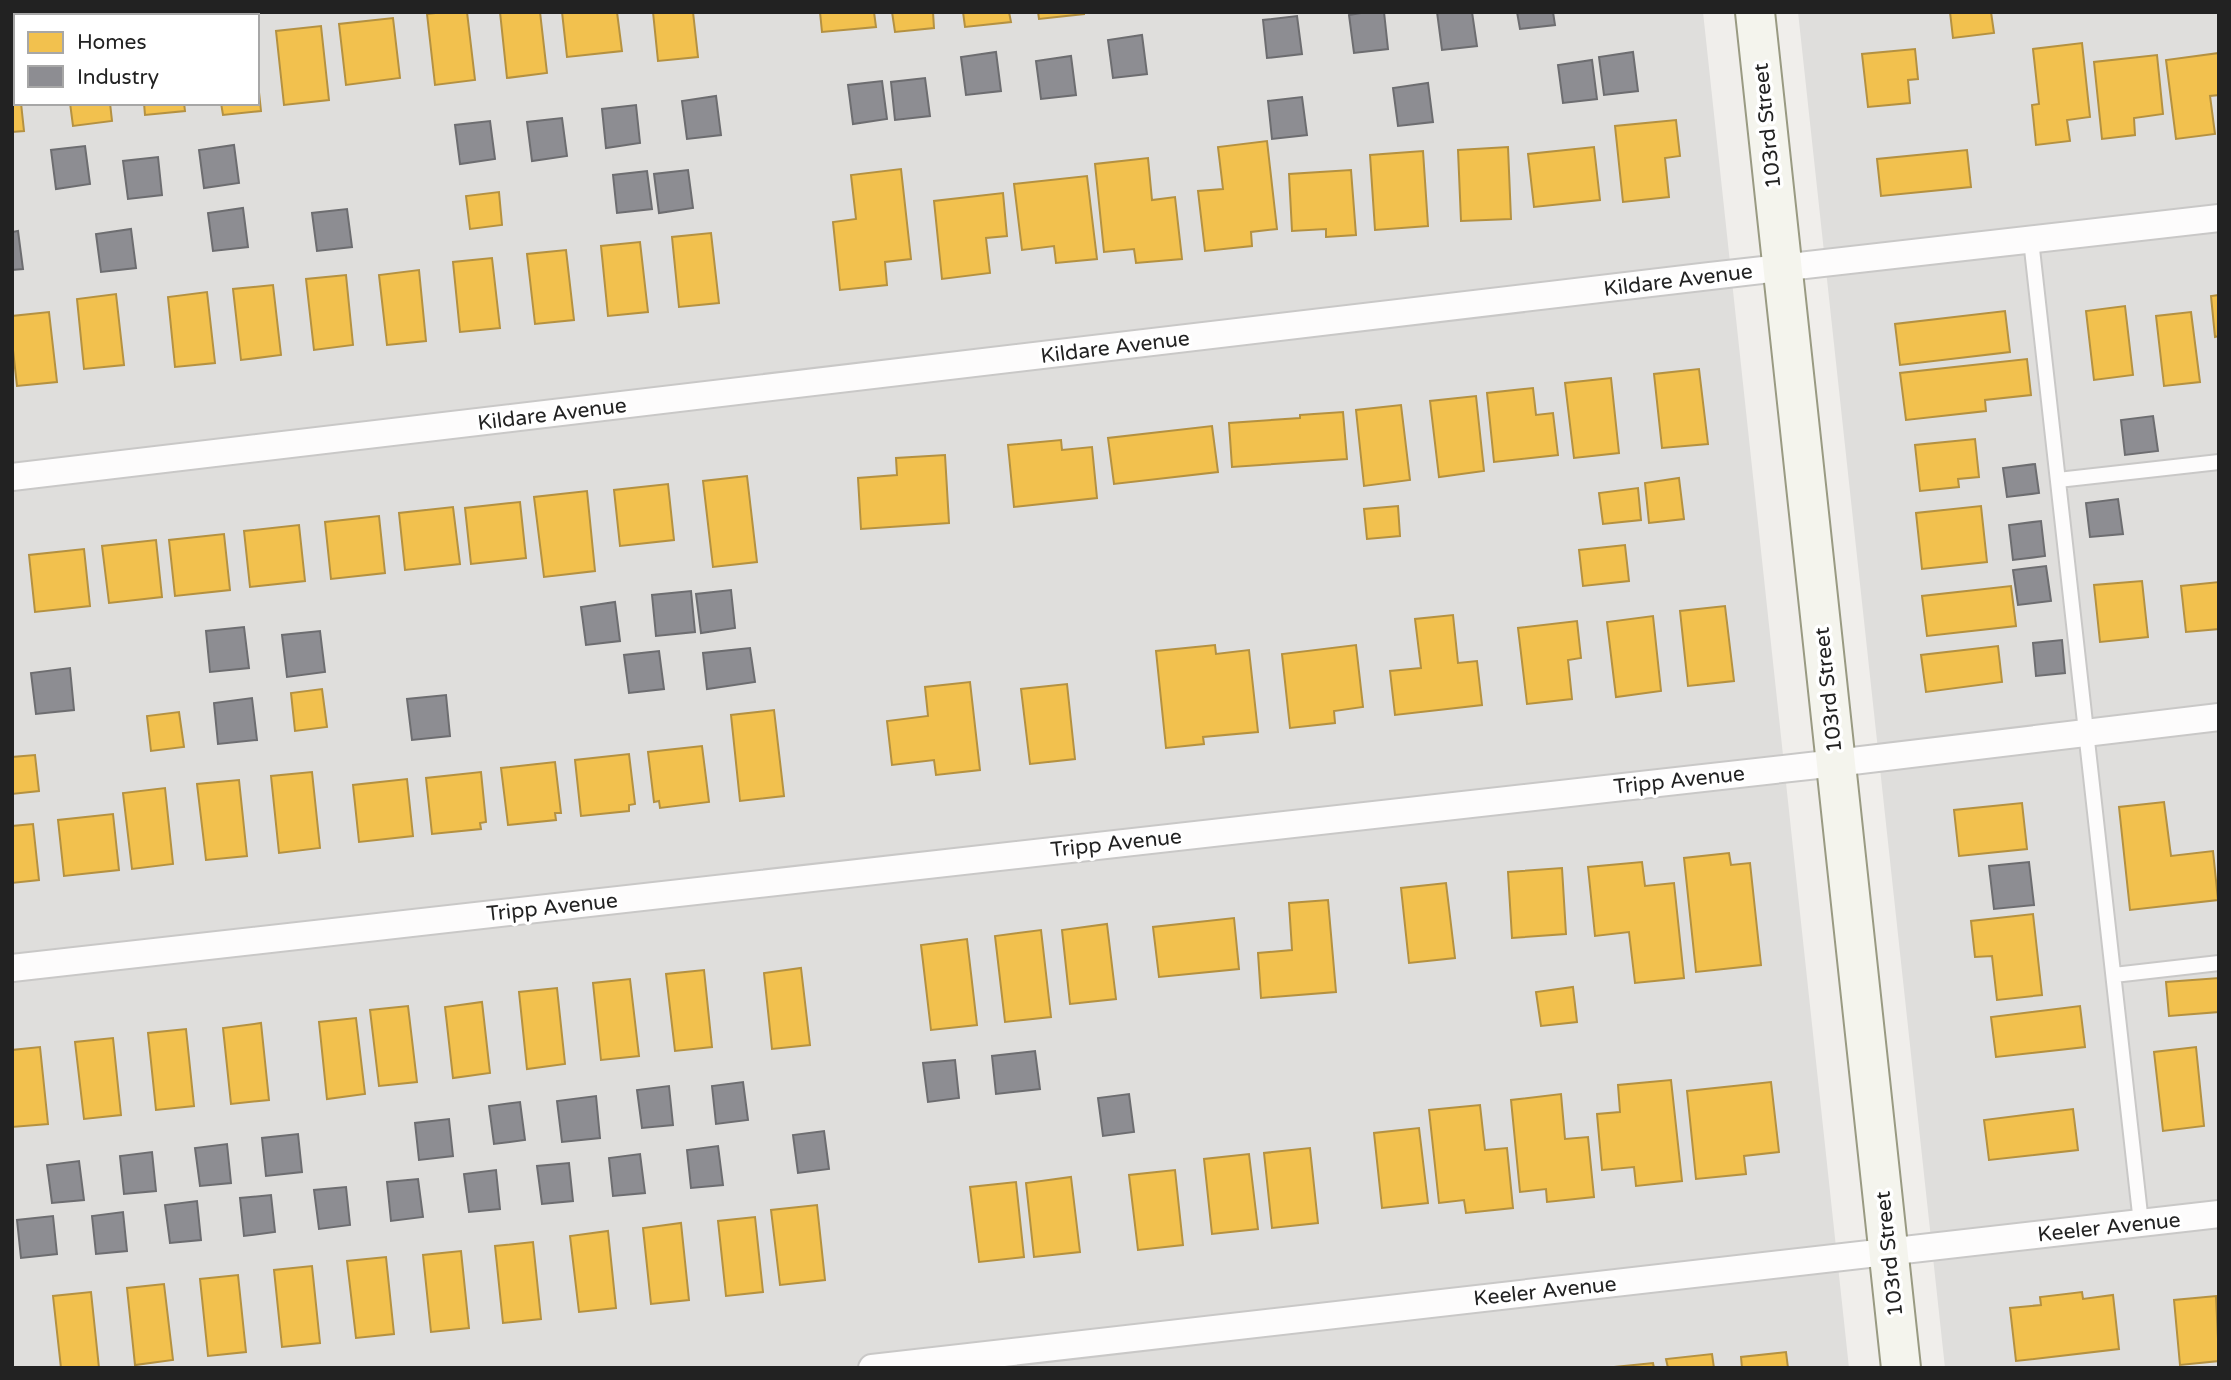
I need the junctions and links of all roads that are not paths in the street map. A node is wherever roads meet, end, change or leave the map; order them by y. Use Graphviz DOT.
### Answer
graph roads {
  1 [pos="1755,12"];
  2 [pos="2219,218"];
  3 [pos="2031,240"];
  4 [pos="1782,268"];
  5 [pos="2219,462"];
  6 [pos="12,477"];
  7 [pos="2058,480"];
  8 [pos="2219,717"];
  9 [pos="2087,733"];
  10 [pos="1836,762"];
  11 [pos="2219,963"];
  12 [pos="12,968"];
  13 [pos="2114,975"];
  14 [pos="2219,1214"];
  15 [pos="2141,1223"];
  16 [pos="1889,1252"];
  17 [pos="872,1368"];
  18 [pos="1901,1368"];
  1 -- 4 [label="main road, 103rd Street"];
  2 -- 3 [label="street, Kildare Avenue"];
  3 -- 4 [label="street, Kildare Avenue"];
  3 -- 7 [label="lane"];
  4 -- 6 [label="street, Kildare Avenue"];
  4 -- 10 [label="main road, 103rd Street"];
  5 -- 7 [label="lane"];
  7 -- 9 [label="lane"];
  8 -- 9 [label="street, Tripp Avenue"];
  9 -- 10 [label="street, Tripp Avenue"];
  9 -- 13 [label="lane"];
  10 -- 12 [label="street, Tripp Avenue"];
  10 -- 16 [label="main road, 103rd Street"];
  11 -- 13 [label="lane"];
  13 -- 15 [label="lane"];
  14 -- 15 [label="street, Keeler Avenue"];
  15 -- 16 [label="street, Keeler Avenue"];
  16 -- 17 [label="street, Keeler Avenue"];
  16 -- 18 [label="main road, 103rd Street"];
}
